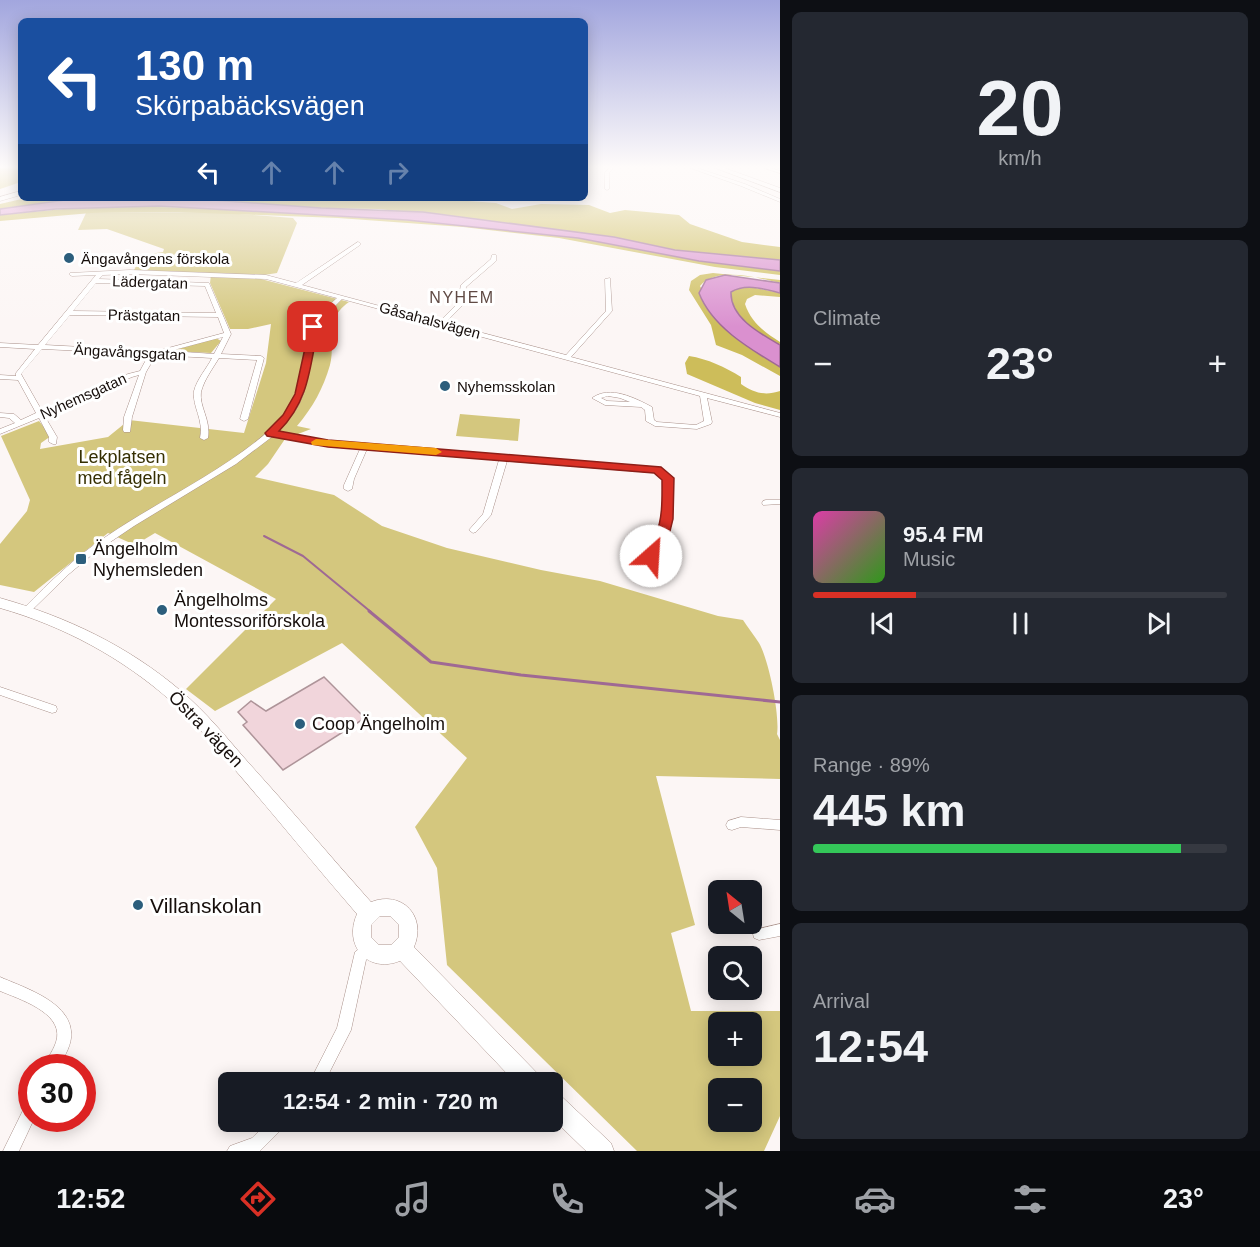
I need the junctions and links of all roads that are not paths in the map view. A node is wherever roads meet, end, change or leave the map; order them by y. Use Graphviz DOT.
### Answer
graph roads {
  1 [pos="358,244"];
  2 [pos="494,256"];
  3 [pos="101,273"];
  4 [pos="72,274"];
  5 [pos="609,279"];
  6 [pos="93,281"];
  7 [pos="298,285"];
  8 [pos="341,297"];
  9 [pos="67,313"];
  10 [pos="220,315"];
  11 [pos="441,323"];
  12 [pos="228,334"];
  13 [pos="0,345"];
  14 [pos="39,347"];
  15 [pos="153,354"];
  16 [pos="217,356"];
  17 [pos="567,358"];
  18 [pos="143,372"];
  19 [pos="0,376"];
  20 [pos="18,378"];
  21 [pos="703,394"];
  22 [pos="642,405"];
  23 [pos="41,414"];
  24 [pos="0,415"];
  25 [pos="780,415"];
  26 [pos="244,419"];
  27 [pos="21,423"];
  28 [pos="664,425"];
  29 [pos="653,428"];
  30 [pos="127,430"];
  31 [pos="0,432"];
  32 [pos="271,433"];
  33 [pos="204,438"];
  34 [pos="53,442"];
  35 [pos="364,446"];
  36 [pos="504,458"];
  37 [pos="348,489"];
  38 [pos="780,502"];
  39 [pos="766,503"];
  40 [pos="473,530"];
  41 [pos="652,562"];
  42 [pos="0,603"];
  43 [pos="27,610"];
  44 [pos="0,691"];
  45 [pos="52,710"];
  46 [pos="732,825"];
  47 [pos="780,825"];
  48 [pos="369,914"];
  49 [pos="780,930"];
  50 [pos="762,933"];
  51 [pos="369,949"];
  52 [pos="402,949"];
  53 [pos="0,984"];
  54 [pos="57,1054"];
  55 [pos="322,1072"];
  56 [pos="520,1072"];
  57 [pos="563,1113"];
  58 [pos="20,1132"];
  59 [pos="268,1132"];
  60 [pos="251,1148"];
  61 [pos="11,1151"];
  62 [pos="235,1151"];
  63 [pos="603,1151"];
  1 -- 7 [label="street"];
  2 -- 11 [label="street"];
  3 -- 4 [label="street, Gåsahalsvägen"];
  3 -- 6 [label="street"];
  3 -- 7 [label="street, Gåsahalsvägen"];
  5 -- 17 [label="street"];
  6 -- 9 [label="street"];
  6 -- 10 [label="street, Lädergatan"];
  7 -- 8 [label="street, Gåsahalsvägen"];
  8 -- 11 [label="street, Gåsahalsvägen"];
  8 -- 32 [label="street"];
  9 -- 10 [label="street, Prästgatan"];
  9 -- 14 [label="street"];
  10 -- 12 [label="street"];
  11 -- 17 [label="street, Gåsahalsvägen"];
  12 -- 15 [label="street"];
  12 -- 16 [label="street"];
  13 -- 14 [label="street, Ängavångsgatan"];
  14 -- 15 [label="street, Ängavångsgatan"];
  14 -- 20 [label="street"];
  15 -- 16 [label="street, Ängavångsgatan"];
  15 -- 18 [label="street, Nyhemsgatan"];
  16 -- 26 [label="street, Ängavångsgatan"];
  16 -- 33 [label="street"];
  17 -- 21 [label="street, Gåsahalsvägen"];
  18 -- 23 [label="street, Nyhemsgatan"];
  18 -- 30 [label="street"];
  19 -- 20 [label="street"];
  20 -- 23 [label="street"];
  21 -- 25 [label="street, Gåsahalsvägen"];
  21 -- 28 [label="street"];
  22 -- 22 [label="street"];
  22 -- 28 [label="street"];
  23 -- 27 [label="street, Nyhemsgatan"];
  23 -- 34 [label="street"];
  24 -- 27 [label="street"];
  27 -- 31 [label="street, Nyhemsgatan"];
  28 -- 29 [label="street"];
  32 -- 35 [label="street"];
  32 -- 43 [label="street"];
  35 -- 36 [label="street"];
  35 -- 37 [label="street"];
  36 -- 40 [label="street"];
  36 -- 41 [label="street"];
  38 -- 39 [label="street"];
  42 -- 43 [label="main road, Östra vägen"];
  43 -- 48 [label="main road, Östra vägen"];
  44 -- 45 [label="street"];
  46 -- 47 [label="street"];
  48 -- 51 [label="main road"];
  48 -- 52 [label="main road"];
  49 -- 50 [label="street"];
  51 -- 52 [label="main road"];
  51 -- 55 [label="street"];
  52 -- 56 [label="main road"];
  53 -- 54 [label="street"];
  57 -- 63 [label="main road"];
  58 -- 61 [label="street"];
  59 -- 60 [label="street"];
  60 -- 62 [label="street"];
}
